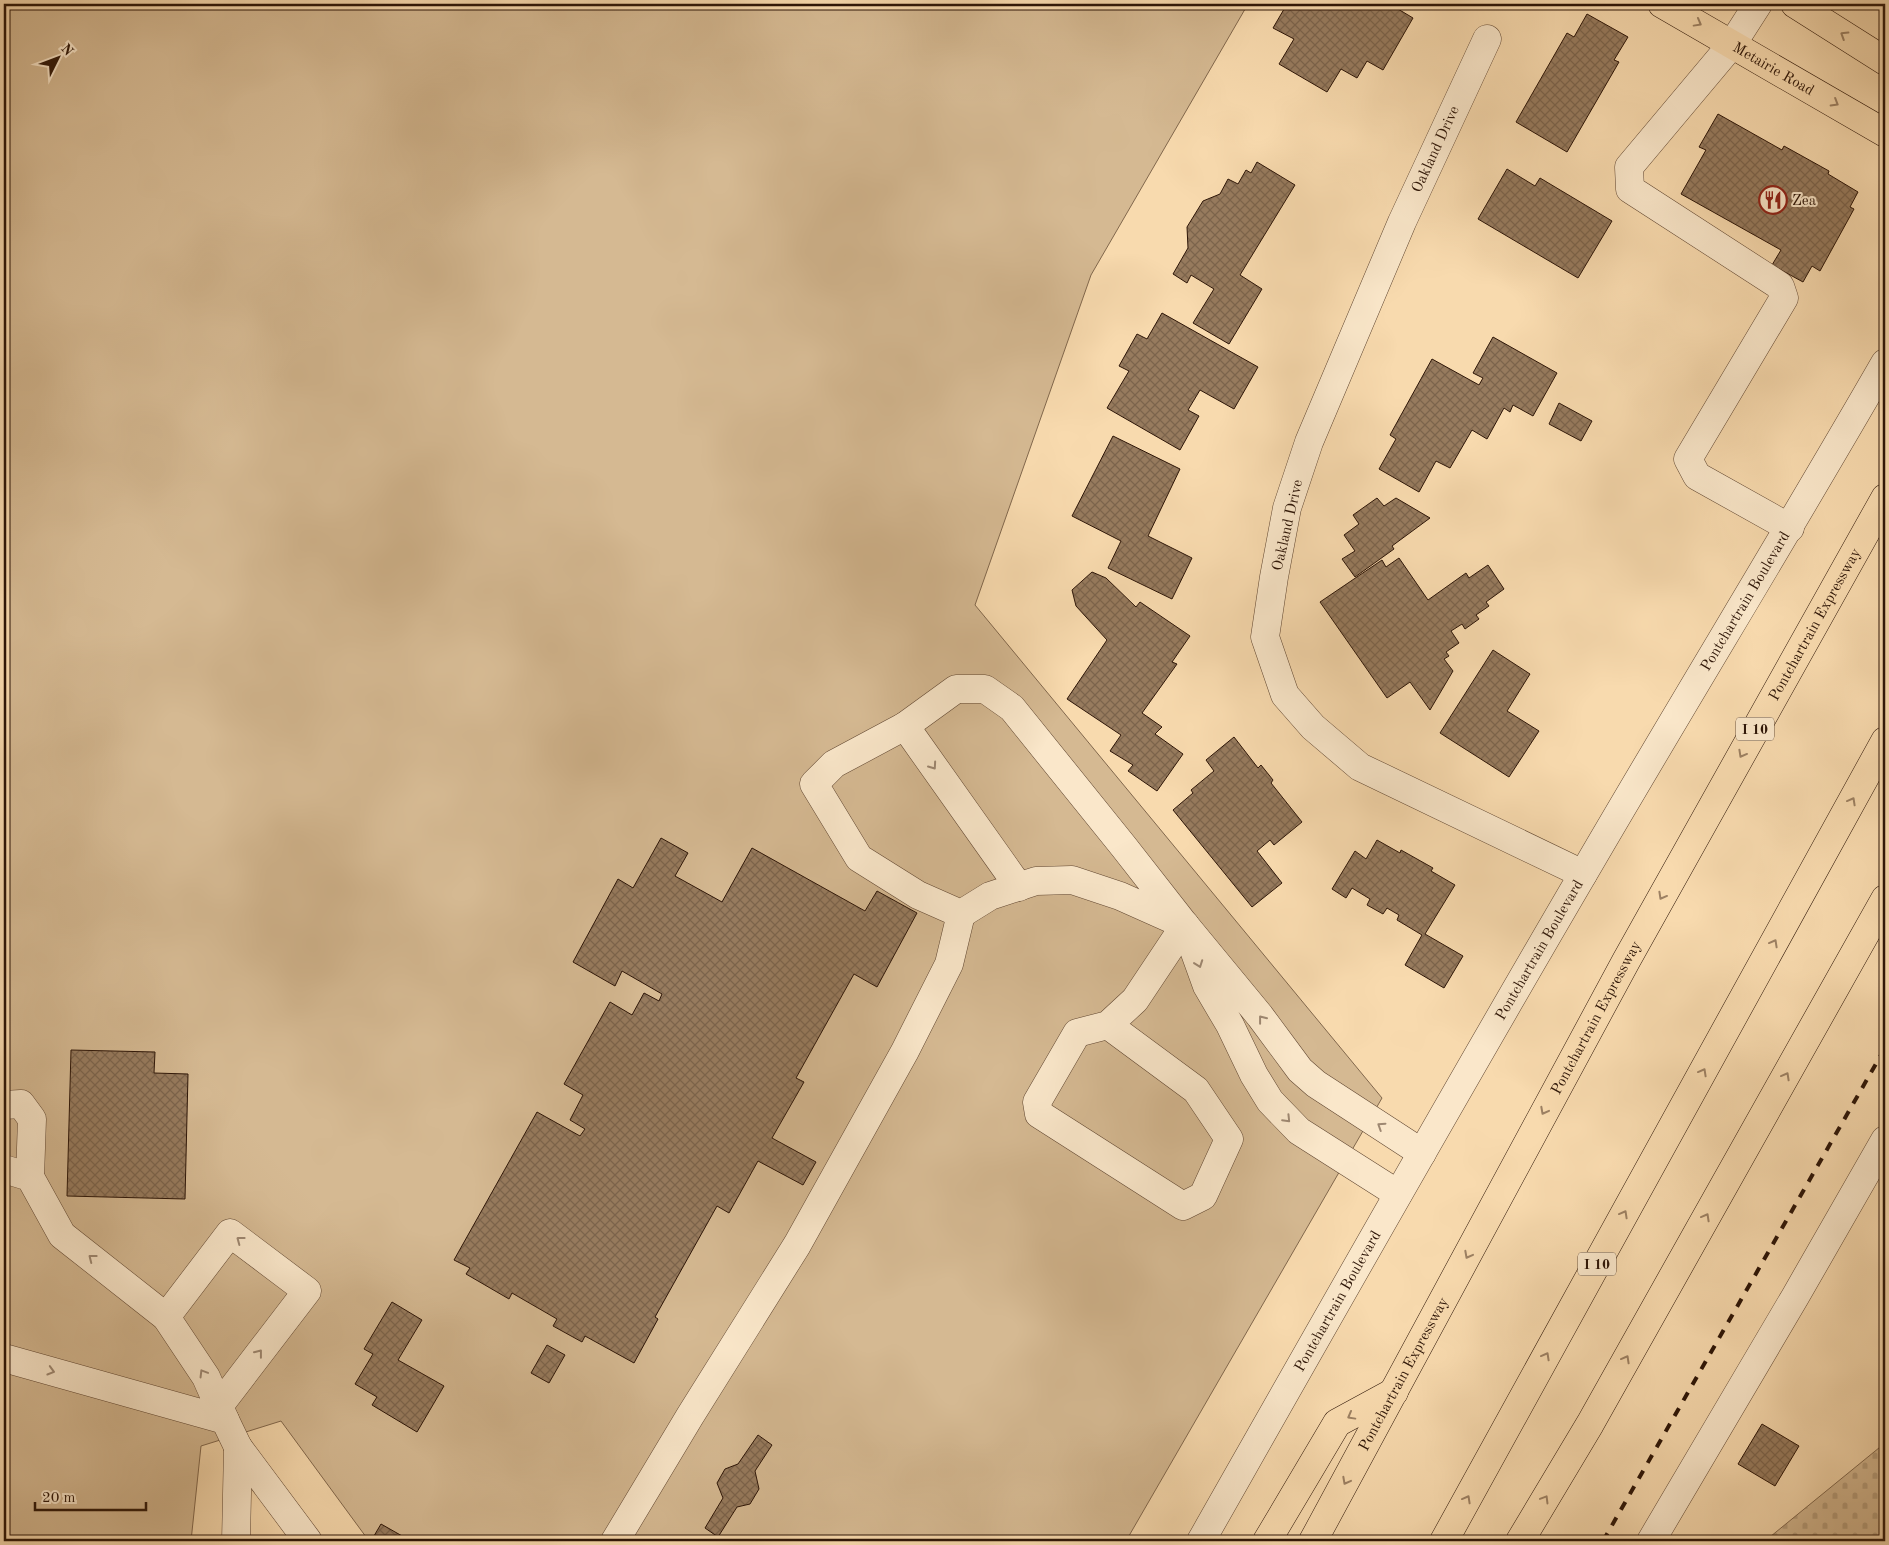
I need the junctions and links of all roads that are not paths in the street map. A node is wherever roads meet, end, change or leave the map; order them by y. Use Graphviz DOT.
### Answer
graph roads {
  1 [pos="1662,4"];
  2 [pos="1758,4"];
  3 [pos="1794,4"];
  4 [pos="1486,39"];
  5 [pos="1733,43"];
  6 [pos="1885,61"];
  7 [pos="1885,133"];
  8 [pos="1885,363"];
  9 [pos="1885,498"];
  10 [pos="1790,528"];
  11 [pos="905,726"];
  12 [pos="1885,741"];
  13 [pos="1583,874"];
  14 [pos="1019,887"];
  15 [pos="1885,899"];
  16 [pos="961,914"];
  17 [pos="1185,925"];
  18 [pos="1108,1025"];
  19 [pos="1296,1065"];
  20 [pos="1264,1091"];
  21 [pos="4,1105"];
  22 [pos="1885,1140"];
  23 [pos="1422,1153"];
  24 [pos="4,1169"];
  25 [pos="30,1177"];
  26 [pos="1398,1194"];
  27 [pos="166,1317"];
  28 [pos="4,1358"];
  29 [pos="1394,1392"];
  30 [pos="222,1413"];
  31 [pos="238,1447"];
  32 [pos="236,1541"];
  33 [pos="308,1541"];
  34 [pos="615,1541"];
  35 [pos="1201,1541"];
  36 [pos="1267,1541"];
  37 [pos="1313,1541"];
  38 [pos="1444,1541"];
  39 [pos="1520,1541"];
  40 [pos="1651,1541"];
  1 -- 5 [label="main road, Metairie Road, one-way"];
  2 -- 5 [label="street"];
  6 -- 3 [label="main road, one-way"];
  4 -- 13 [label="street, Oakland Drive"];
  5 -- 7 [label="main road, Metairie Road, one-way"];
  5 -- 10 [label="street"];
  8 -- 10 [label="street, Pontchartrain Boulevard"];
  9 -- 29 [label="main road, Pontchartrain Expressway / I 10, one-way"];
  10 -- 13 [label="street, Pontchartrain Boulevard"];
  11 -- 14 [label="street, one-way"];
  11 -- 16 [label="street"];
  11 -- 17 [label="street"];
  38 -- 12 [label="main road, I 10, one-way"];
  13 -- 23 [label="street, Pontchartrain Boulevard"];
  14 -- 16 [label="street"];
  14 -- 17 [label="street"];
  39 -- 15 [label="main road, one-way"];
  16 -- 34 [label="street"];
  17 -- 18 [label="street"];
  19 -- 17 [label="street, one-way"];
  17 -- 20 [label="street, one-way"];
  18 -- 18 [label="street"];
  19 -- 20 [label="street"];
  23 -- 19 [label="street, one-way"];
  20 -- 26 [label="street, one-way"];
  21 -- 25 [label="street"];
  22 -- 40 [label="street"];
  23 -- 26 [label="street, Pontchartrain Boulevard"];
  24 -- 25 [label="street"];
  27 -- 25 [label="street, one-way"];
  26 -- 35 [label="street, Pontchartrain Boulevard"];
  30 -- 27 [label="street, one-way"];
  30 -- 27 [label="street, one-way"];
  28 -- 30 [label="street, one-way"];
  29 -- 36 [label="main road, one-way"];
  29 -- 37 [label="main road, Pontchartrain Expressway / I 10, one-way"];
  30 -- 31 [label="street"];
  31 -- 32 [label="street"];
  31 -- 33 [label="street"];
}
